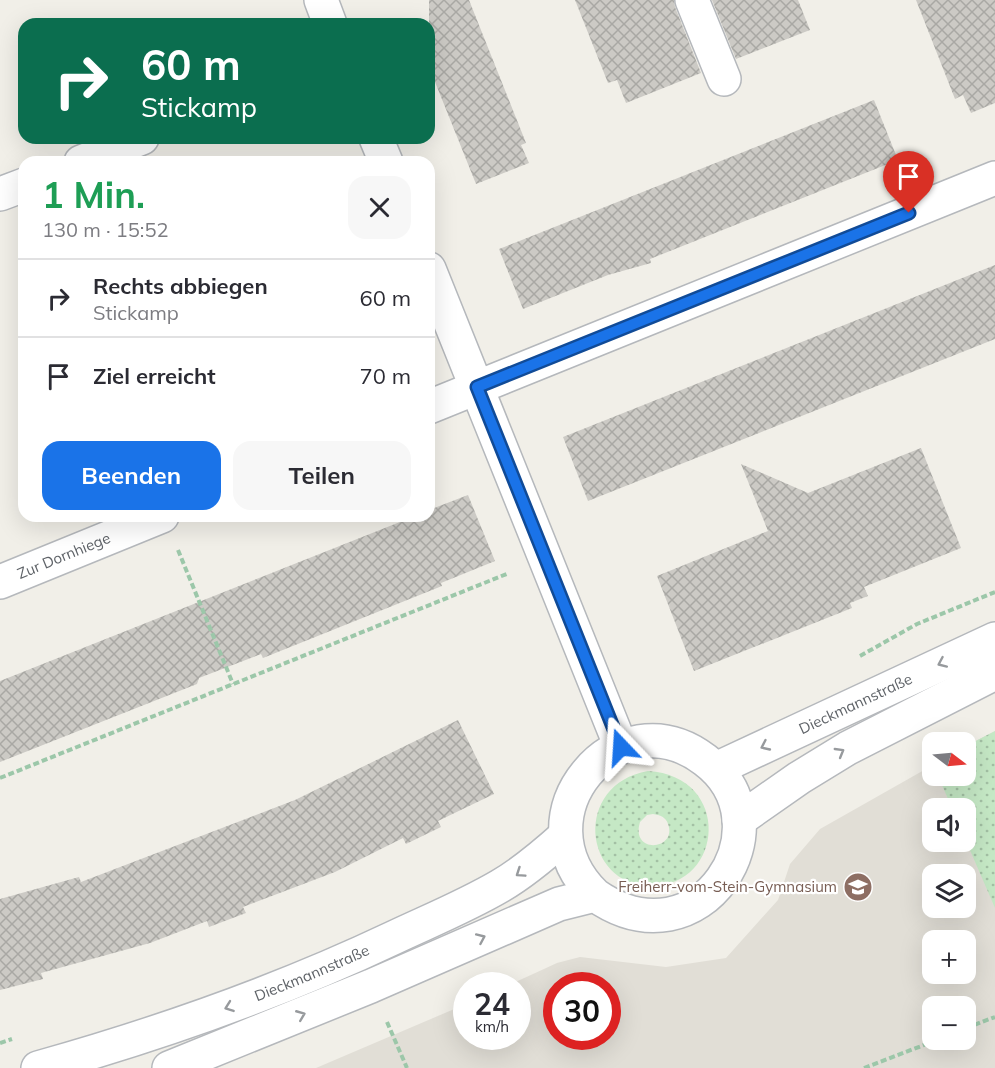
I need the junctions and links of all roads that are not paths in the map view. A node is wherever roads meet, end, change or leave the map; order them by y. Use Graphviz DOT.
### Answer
graph roads {
  1 [pos="321,0"];
  2 [pos="692,0"];
  3 [pos="328,18"];
  4 [pos="724,79"];
  5 [pos="127,144"];
  6 [pos="96,156"];
  7 [pos="995,178"];
  8 [pos="18,187"];
  9 [pos="0,194"];
  10 [pos="435,283"];
  11 [pos="477,387"];
  12 [pos="435,404"];
  13 [pos="147,522"];
  14 [pos="0,582"];
  15 [pos="995,639"];
  16 [pos="995,674"];
  17 [pos="621,747"];
  18 [pos="716,770"];
  19 [pos="739,820"];
  20 [pos="565,836"];
  21 [pos="595,895"];
  22 [pos="38,1068"];
  23 [pos="169,1068"];
  1 -- 3 [label="street"];
  2 -- 4 [label="street"];
  5 -- 6 [label="street"];
  7 -- 11 [label="street"];
  8 -- 9 [label="street"];
  10 -- 11 [label="street"];
  11 -- 12 [label="street"];
  11 -- 17 [label="street"];
  13 -- 14 [label="street, Zur Dornhiege"];
  15 -- 18 [label="street, Dieckmannstraße, one-way"];
  19 -- 16 [label="street, one-way"];
  17 -- 18 [label="street"];
  17 -- 20 [label="street"];
  18 -- 19 [label="street"];
  19 -- 21 [label="street"];
  20 -- 21 [label="street"];
  20 -- 22 [label="street, Dieckmannstraße, one-way"];
  23 -- 21 [label="street, one-way"];
}
